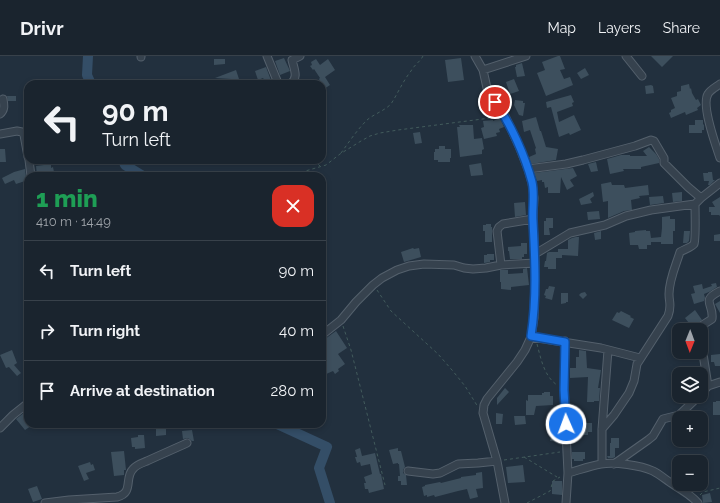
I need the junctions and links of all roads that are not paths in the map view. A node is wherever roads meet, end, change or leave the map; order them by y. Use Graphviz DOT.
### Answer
graph roads {
  1 [pos="267,56"];
  2 [pos="300,56"];
  3 [pos="475,56"];
  4 [pos="526,56"];
  5 [pos="626,56"];
  6 [pos="635,56"];
  7 [pos="633,64"];
  8 [pos="483,70"];
  9 [pos="642,76"];
  10 [pos="277,80"];
  11 [pos="294,80"];
  12 [pos="720,84"];
  13 [pos="3,99"];
  14 [pos="0,114"];
  15 [pos="0,134"];
  16 [pos="24,135"];
  17 [pos="720,158"];
  18 [pos="528,169"];
  19 [pos="720,183"];
  20 [pos="700,198"];
  21 [pos="695,204"];
  22 [pos="533,219"];
  23 [pos="535,254"];
  24 [pos="535,262"];
  25 [pos="501,265"];
  26 [pos="720,291"];
  27 [pos="706,323"];
  28 [pos="326,332"];
  29 [pos="533,337"];
  30 [pos="565,342"];
  31 [pos="608,350"];
  32 [pos="640,358"];
  33 [pos="720,382"];
  34 [pos="708,386"];
  35 [pos="692,403"];
  36 [pos="24,406"];
  37 [pos="0,428"];
  38 [pos="602,429"];
  39 [pos="187,443"];
  40 [pos="497,461"];
  41 [pos="602,464"];
  42 [pos="614,464"];
  43 [pos="408,471"];
  44 [pos="568,473"];
  45 [pos="697,502"];
  46 [pos="45,503"];
  47 [pos="505,503"];
  48 [pos="566,503"];
  1 -- 10 [label="street"];
  2 -- 11 [label="street"];
  3 -- 8 [label="street"];
  4 -- 8 [label="street"];
  5 -- 7 [label="street"];
  6 -- 7 [label="street"];
  7 -- 9 [label="street"];
  8 -- 18 [label="street"];
  12 -- 17 [label="street"];
  13 -- 14 [label="street"];
  15 -- 16 [label="street"];
  18 -- 20 [label="street"];
  18 -- 22 [label="street"];
  19 -- 20 [label="street"];
  20 -- 21 [label="street"];
  21 -- 23 [label="street"];
  21 -- 32 [label="street"];
  22 -- 23 [label="street"];
  22 -- 25 [label="street"];
  23 -- 24 [label="street"];
  24 -- 25 [label="street"];
  24 -- 29 [label="street"];
  25 -- 28 [label="street"];
  26 -- 27 [label="street"];
  29 -- 30 [label="street"];
  29 -- 40 [label="street"];
  30 -- 31 [label="street"];
  30 -- 44 [label="street"];
  31 -- 32 [label="street"];
  31 -- 38 [label="street"];
  32 -- 38 [label="street"];
  33 -- 34 [label="street"];
  35 -- 42 [label="street"];
  36 -- 37 [label="street"];
  38 -- 41 [label="street"];
  39 -- 46 [label="street"];
  40 -- 43 [label="street"];
  40 -- 47 [label="street"];
  41 -- 42 [label="street"];
  41 -- 44 [label="street"];
  42 -- 45 [label="street"];
  44 -- 48 [label="street"];
}
